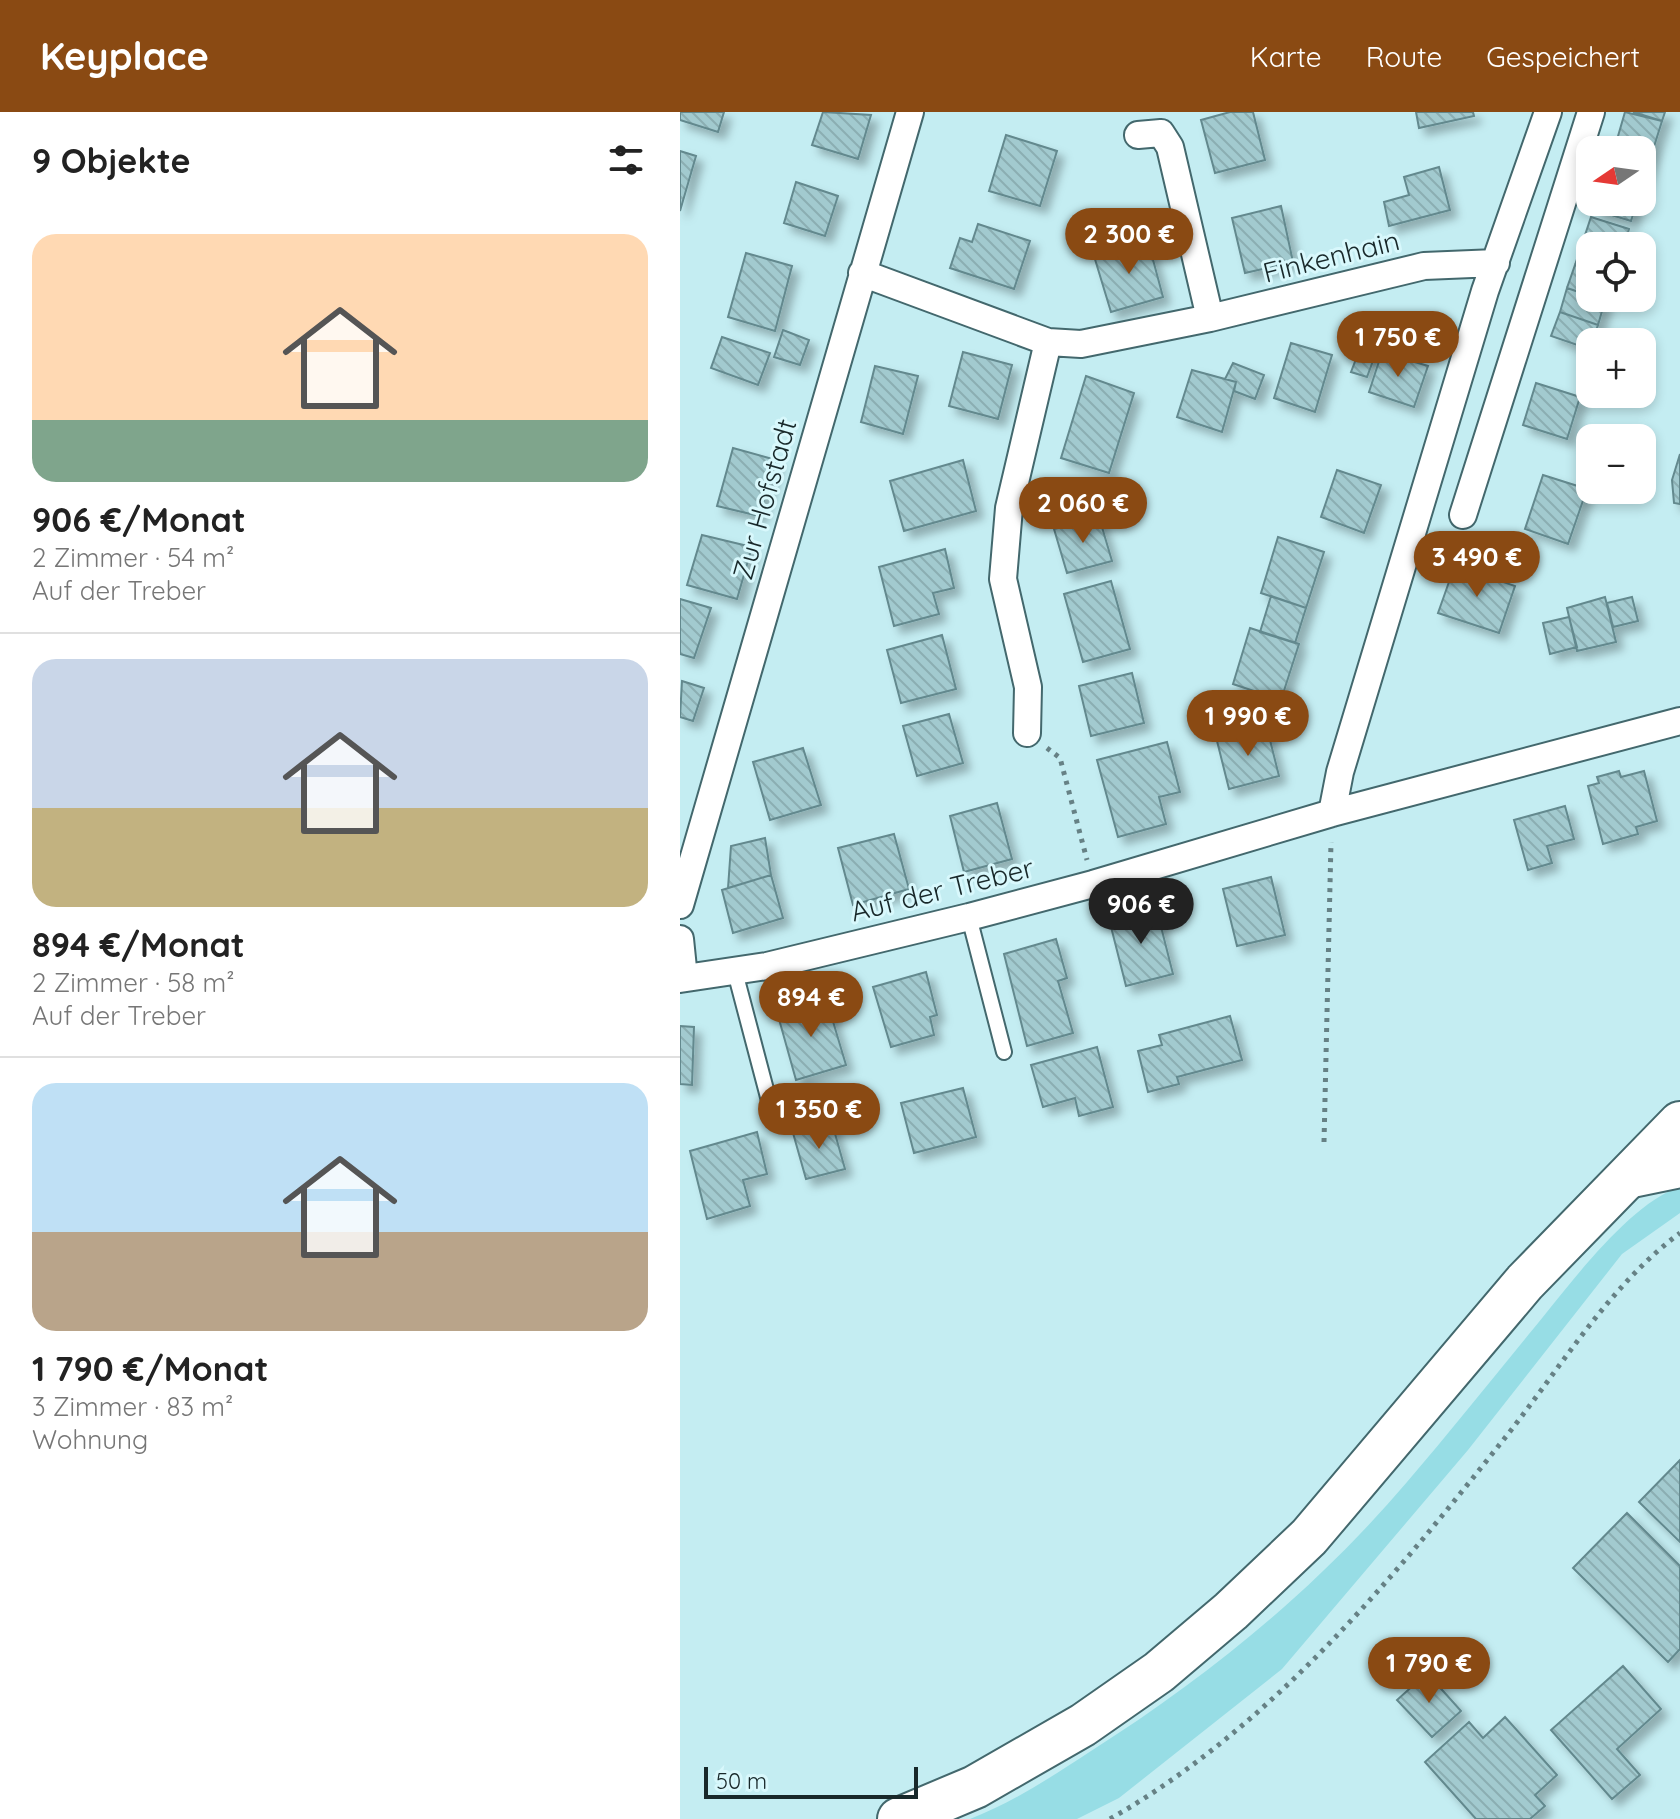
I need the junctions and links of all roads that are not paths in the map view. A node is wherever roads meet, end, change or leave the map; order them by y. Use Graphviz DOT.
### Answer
graph roads {
  1 [pos="910,112"];
  2 [pos="1548,112"];
  3 [pos="1591,112"];
  4 [pos="1138,135"];
  5 [pos="1496,263"];
  6 [pos="862,273"];
  7 [pos="1210,318"];
  8 [pos="1048,342"];
  9 [pos="1463,515"];
  10 [pos="1680,721"];
  11 [pos="1027,733"];
  12 [pos="1332,813"];
  13 [pos="680,905"];
  14 [pos="969,917"];
  15 [pos="680,939"];
  16 [pos="735,972"];
  17 [pos="682,978"];
  18 [pos="1004,1052"];
  19 [pos="773,1116"];
  20 [pos="1680,1123"];
  21 [pos="1680,1169"];
  22 [pos="1623,1181"];
  23 [pos="899,1819"];
  1 -- 6 [label="street, Zur Hofstadt"];
  2 -- 5 [label="street"];
  3 -- 9 [label="street"];
  4 -- 7 [label="street"];
  5 -- 7 [label="street, Finkenhain"];
  5 -- 12 [label="street"];
  6 -- 8 [label="street, Finkenhain"];
  6 -- 13 [label="street, Zur Hofstadt"];
  7 -- 8 [label="street, Finkenhain"];
  8 -- 11 [label="street"];
  10 -- 12 [label="street, Auf der Treber"];
  12 -- 14 [label="street, Auf der Treber"];
  14 -- 16 [label="street, Auf der Treber"];
  14 -- 18 [label="lane"];
  15 -- 17 [label="street"];
  16 -- 17 [label="street, Auf der Treber"];
  16 -- 19 [label="lane"];
  20 -- 22 [label="main road"];
  21 -- 22 [label="main road"];
  22 -- 23 [label="main road"];
}
